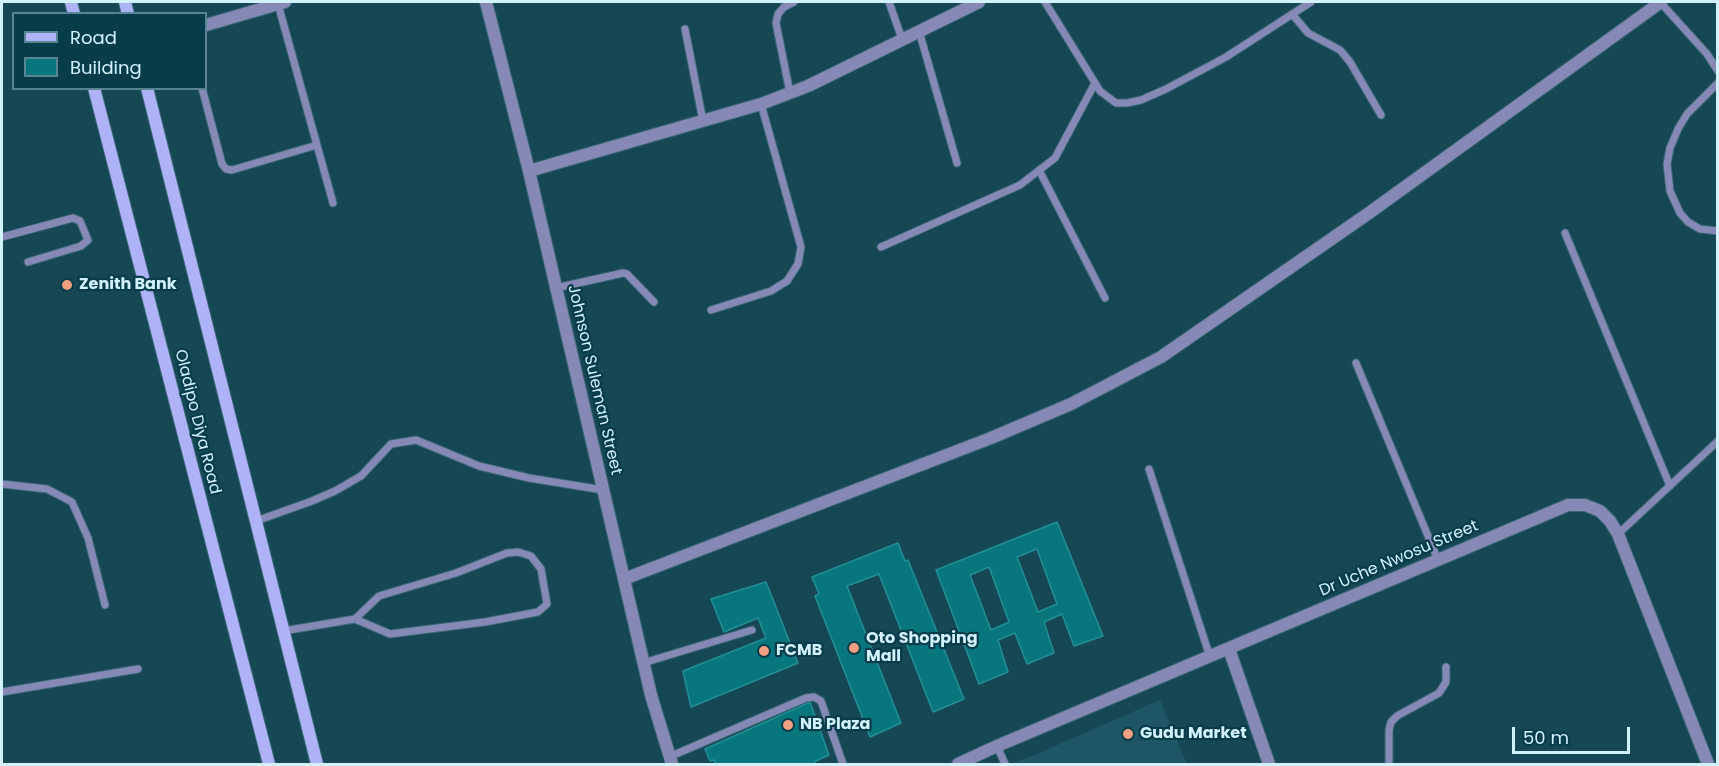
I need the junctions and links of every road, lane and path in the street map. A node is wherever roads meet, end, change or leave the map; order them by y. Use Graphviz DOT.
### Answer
graph roads {
  1 [pos="486,2"];
  2 [pos="794,2"];
  3 [pos="889,2"];
  4 [pos="979,2"];
  5 [pos="1045,2"];
  6 [pos="1661,2"];
  7 [pos="276,3"];
  8 [pos="1307,3"];
  9 [pos="1292,14"];
  10 [pos="207,25"];
  11 [pos="685,29"];
  12 [pos="919,31"];
  13 [pos="902,39"];
  14 [pos="1718,71"];
  15 [pos="1095,83"];
  16 [pos="1718,83"];
  17 [pos="95,90"];
  18 [pos="148,90"];
  19 [pos="203,90"];
  20 [pos="790,93"];
  21 [pos="761,104"];
  22 [pos="1381,115"];
  23 [pos="703,121"];
  24 [pos="317,145"];
  25 [pos="957,163"];
  26 [pos="1039,170"];
  27 [pos="529,171"];
  28 [pos="333,203"];
  29 [pos="1718,231"];
  30 [pos="1565,233"];
  31 [pos="2,237"];
  32 [pos="881,247"];
  33 [pos="28,262"];
  34 [pos="556,288"];
  35 [pos="1105,298"];
  36 [pos="654,302"];
  37 [pos="711,310"];
  38 [pos="1356,363"];
  39 [pos="1718,441"];
  40 [pos="1149,469"];
  41 [pos="2,484"];
  42 [pos="1670,486"];
  43 [pos="603,490"];
  44 [pos="256,521"];
  45 [pos="1618,534"];
  46 [pos="1438,560"];
  47 [pos="624,579"];
  48 [pos="105,605"];
  49 [pos="355,619"];
  50 [pos="752,630"];
  51 [pos="283,632"];
  52 [pos="1229,649"];
  53 [pos="1210,657"];
  54 [pos="643,663"];
  55 [pos="1446,667"];
  56 [pos="138,669"];
  57 [pos="2,693"];
  58 [pos="997,746"];
  59 [pos="670,761"];
  60 [pos="269,765"];
  61 [pos="317,765"];
  62 [pos="843,765"];
  63 [pos="958,765"];
  64 [pos="1005,765"];
  65 [pos="1269,765"];
  66 [pos="1389,765"];
  67 [pos="1708,765"];
  1 -- 27 [label="street, Johnson Suleman Street"];
  2 -- 20 [label="lane"];
  3 -- 13 [label="lane"];
  4 -- 12 [label="street"];
  5 -- 15 [label="lane"];
  6 -- 14 [label="lane"];
  6 -- 47 [label="street"];
  7 -- 10 [label="street"];
  7 -- 24 [label="lane"];
  8 -- 9 [label="lane"];
  9 -- 15 [label="lane"];
  9 -- 22 [label="lane"];
  11 -- 23 [label="lane"];
  12 -- 13 [label="street"];
  12 -- 25 [label="lane"];
  13 -- 20 [label="street"];
  15 -- 26 [label="lane"];
  16 -- 29 [label="lane"];
  17 -- 60 [label="main road, Oladipo Diya Road"];
  18 -- 44 [label="main road, Oladipo Diya Road"];
  19 -- 24 [label="lane"];
  20 -- 21 [label="street"];
  21 -- 23 [label="street"];
  21 -- 37 [label="lane"];
  23 -- 27 [label="street"];
  24 -- 28 [label="lane"];
  26 -- 32 [label="lane"];
  26 -- 35 [label="lane"];
  27 -- 34 [label="street, Johnson Suleman Street"];
  30 -- 42 [label="lane"];
  31 -- 33 [label="lane"];
  34 -- 36 [label="lane"];
  34 -- 43 [label="street, Johnson Suleman Street"];
  38 -- 46 [label="lane"];
  39 -- 42 [label="lane"];
  40 -- 53 [label="lane"];
  41 -- 48 [label="lane"];
  42 -- 45 [label="lane"];
  43 -- 44 [label="lane"];
  43 -- 47 [label="street, Johnson Suleman Street"];
  44 -- 51 [label="main road, Oladipo Diya Road"];
  45 -- 46 [label="street, Dr Uche Nwosu Street"];
  45 -- 67 [label="street, Dr Uche Nwosu Street"];
  46 -- 52 [label="street, Dr Uche Nwosu Street"];
  47 -- 54 [label="street, Johnson Suleman Street"];
  49 -- 49 [label="lane"];
  49 -- 51 [label="lane"];
  50 -- 54 [label="lane"];
  51 -- 61 [label="main road, Oladipo Diya Road"];
  52 -- 53 [label="street, Dr Uche Nwosu Street"];
  52 -- 65 [label="street"];
  53 -- 58 [label="street, Dr Uche Nwosu Street"];
  54 -- 59 [label="street, Johnson Suleman Street"];
  55 -- 66 [label="lane"];
  56 -- 57 [label="lane"];
  58 -- 63 [label="street, Dr Uche Nwosu Street"];
  58 -- 64 [label="lane"];
  59 -- 62 [label="lane"];
}
